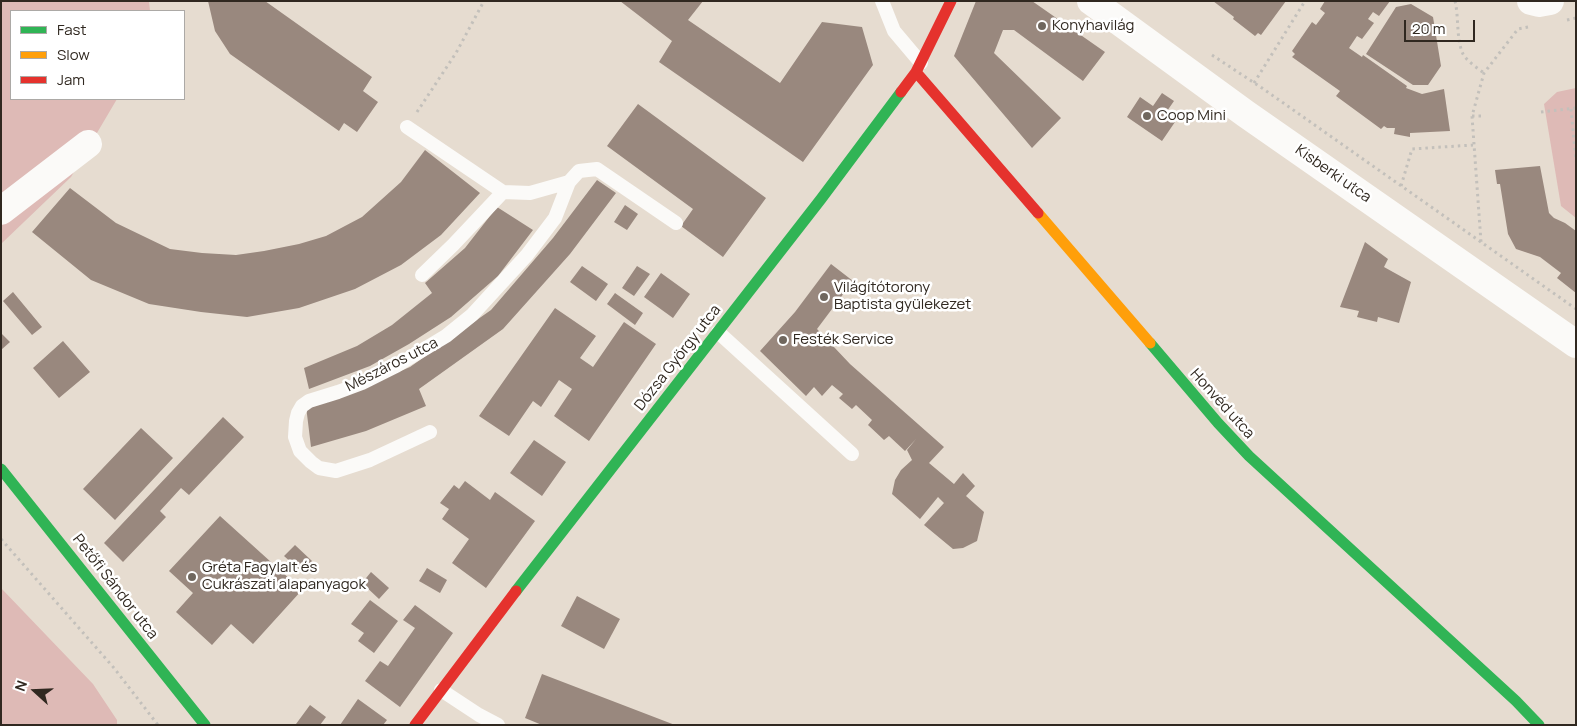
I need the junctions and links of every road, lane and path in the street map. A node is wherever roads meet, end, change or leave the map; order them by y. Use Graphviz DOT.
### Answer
graph roads {
  1 [pos="484,1"];
  2 [pos="882,1"];
  3 [pos="951,1"];
  4 [pos="1091,1"];
  5 [pos="1305,1"];
  6 [pos="1454,1"];
  7 [pos="1558,11"];
  8 [pos="1534,13"];
  9 [pos="1576,18"];
  10 [pos="1206,50"];
  11 [pos="918,68"];
  12 [pos="1484,73"];
  13 [pos="1254,83"];
  14 [pos="1576,108"];
  15 [pos="1571,109"];
  16 [pos="1541,112"];
  17 [pos="1472,116"];
  18 [pos="1483,116"];
  19 [pos="406,127"];
  20 [pos="88,144"];
  21 [pos="1473,145"];
  22 [pos="1576,161"];
  23 [pos="569,182"];
  24 [pos="1401,186"];
  25 [pos="503,192"];
  26 [pos="1,211"];
  27 [pos="676,223"];
  28 [pos="1480,242"];
  29 [pos="422,275"];
  30 [pos="1576,309"];
  31 [pos="718,332"];
  32 [pos="1576,344"];
  33 [pos="430,432"];
  34 [pos="852,454"];
  35 [pos="1,469"];
  36 [pos="1,539"];
  37 [pos="441,690"];
  38 [pos="158,725"];
  39 [pos="205,725"];
  40 [pos="415,725"];
  41 [pos="498,725"];
  42 [pos="1539,725"];
  1 -- 19 [label="path"];
  2 -- 11 [label="lane"];
  3 -- 11 [label="street, Dózsa György utca"];
  4 -- 32 [label="street, Kisberki utca"];
  5 -- 13 [label="path"];
  6 -- 12 [label="path"];
  7 -- 8 [label="street"];
  7 -- 9 [label="path"];
  8 -- 12 [label="path"];
  10 -- 13 [label="path"];
  11 -- 31 [label="street, Dózsa György utca"];
  11 -- 42 [label="street, Honvéd utca"];
  12 -- 17 [label="path"];
  13 -- 24 [label="path"];
  14 -- 15 [label="path"];
  15 -- 16 [label="path"];
  15 -- 22 [label="path"];
  17 -- 18 [label="path"];
  17 -- 21 [label="path"];
  19 -- 25 [label="lane"];
  20 -- 26 [label="street"];
  21 -- 24 [label="path"];
  21 -- 28 [label="path"];
  23 -- 25 [label="lane"];
  23 -- 27 [label="lane"];
  23 -- 33 [label="lane, Mészáros utca"];
  24 -- 28 [label="path"];
  25 -- 29 [label="lane"];
  28 -- 30 [label="path"];
  31 -- 34 [label="lane"];
  31 -- 37 [label="street, Dózsa György utca"];
  35 -- 39 [label="street, Petőfi Sándor utca"];
  36 -- 38 [label="path"];
  37 -- 40 [label="street, Dózsa György utca"];
  37 -- 41 [label="lane"];
}
